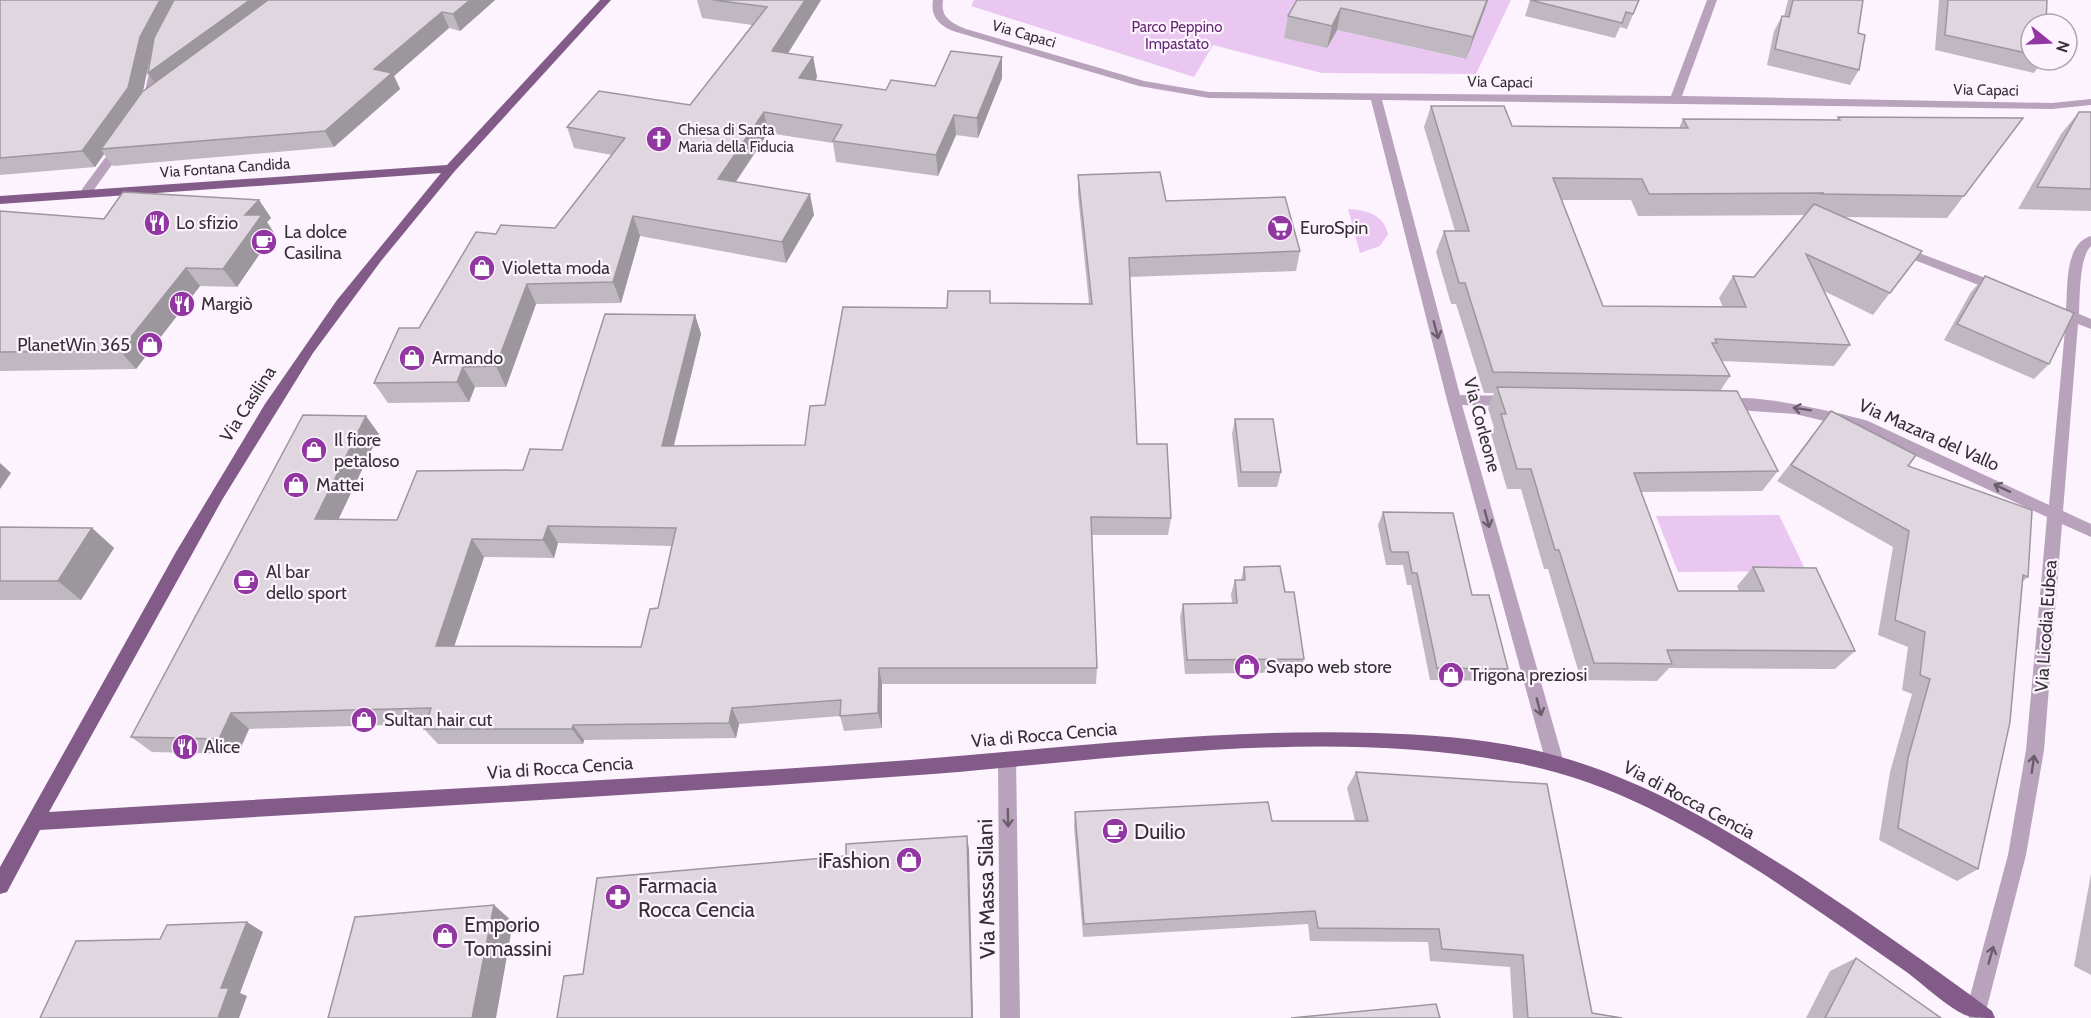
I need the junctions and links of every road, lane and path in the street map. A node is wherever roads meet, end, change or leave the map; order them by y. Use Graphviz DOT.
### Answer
graph roads {
  1 [pos="606,0"];
  2 [pos="938,0"];
  3 [pos="1712,0"];
  4 [pos="161,48"];
  5 [pos="1375,96"];
  6 [pos="1675,99"];
  7 [pos="2091,102"];
  8 [pos="149,106"];
  9 [pos="127,134"];
  10 [pos="453,168"];
  11 [pos="86,192"];
  12 [pos="0,200"];
  13 [pos="2091,240"];
  14 [pos="1889,245"];
  15 [pos="2008,291"];
  16 [pos="2051,308"];
  17 [pos="2073,316"];
  18 [pos="2091,324"];
  19 [pos="1454,400"];
  20 [pos="1524,401"];
  21 [pos="1711,404"];
  22 [pos="2055,513"];
  23 [pos="2091,531"];
  24 [pos="1007,760"];
  25 [pos="1555,763"];
  26 [pos="35,822"];
  27 [pos="0,885"];
  28 [pos="1980,1015"];
  29 [pos="1010,1018"];
  1 -- 10 [label="main road, Via Casilina"];
  2 -- 5 [label="street, Via Capaci"];
  3 -- 6 [label="street"];
  4 -- 8 [label="street"];
  5 -- 6 [label="street, Via Capaci"];
  5 -- 19 [label="street, Via Corleone, one-way"];
  6 -- 7 [label="street, Via Capaci"];
  9 -- 11 [label="street"];
  10 -- 11 [label="main road, Via Fontana Candida"];
  10 -- 26 [label="main road, Via Casilina"];
  11 -- 12 [label="main road, Via Fontana Candida"];
  13 -- 17 [label="street, Via Licodia Eubea"];
  14 -- 15 [label="street"];
  16 -- 17 [label="street"];
  17 -- 18 [label="street"];
  17 -- 22 [label="street, Via Licodia Eubea"];
  19 -- 20 [label="street"];
  19 -- 25 [label="street, Via Corleone, one-way"];
  22 -- 21 [label="street, Via Mazara del Vallo, one-way"];
  22 -- 23 [label="street, Via Mazara del Vallo"];
  28 -- 22 [label="street, Via Licodia Eubea, one-way"];
  24 -- 25 [label="main road, Via di Rocca Cencia"];
  24 -- 26 [label="main road, Via di Rocca Cencia"];
  24 -- 29 [label="street, Via Massa Silani, one-way"];
  25 -- 28 [label="main road, Via di Rocca Cencia"];
  26 -- 27 [label="main road, Via Casilina"];
}
